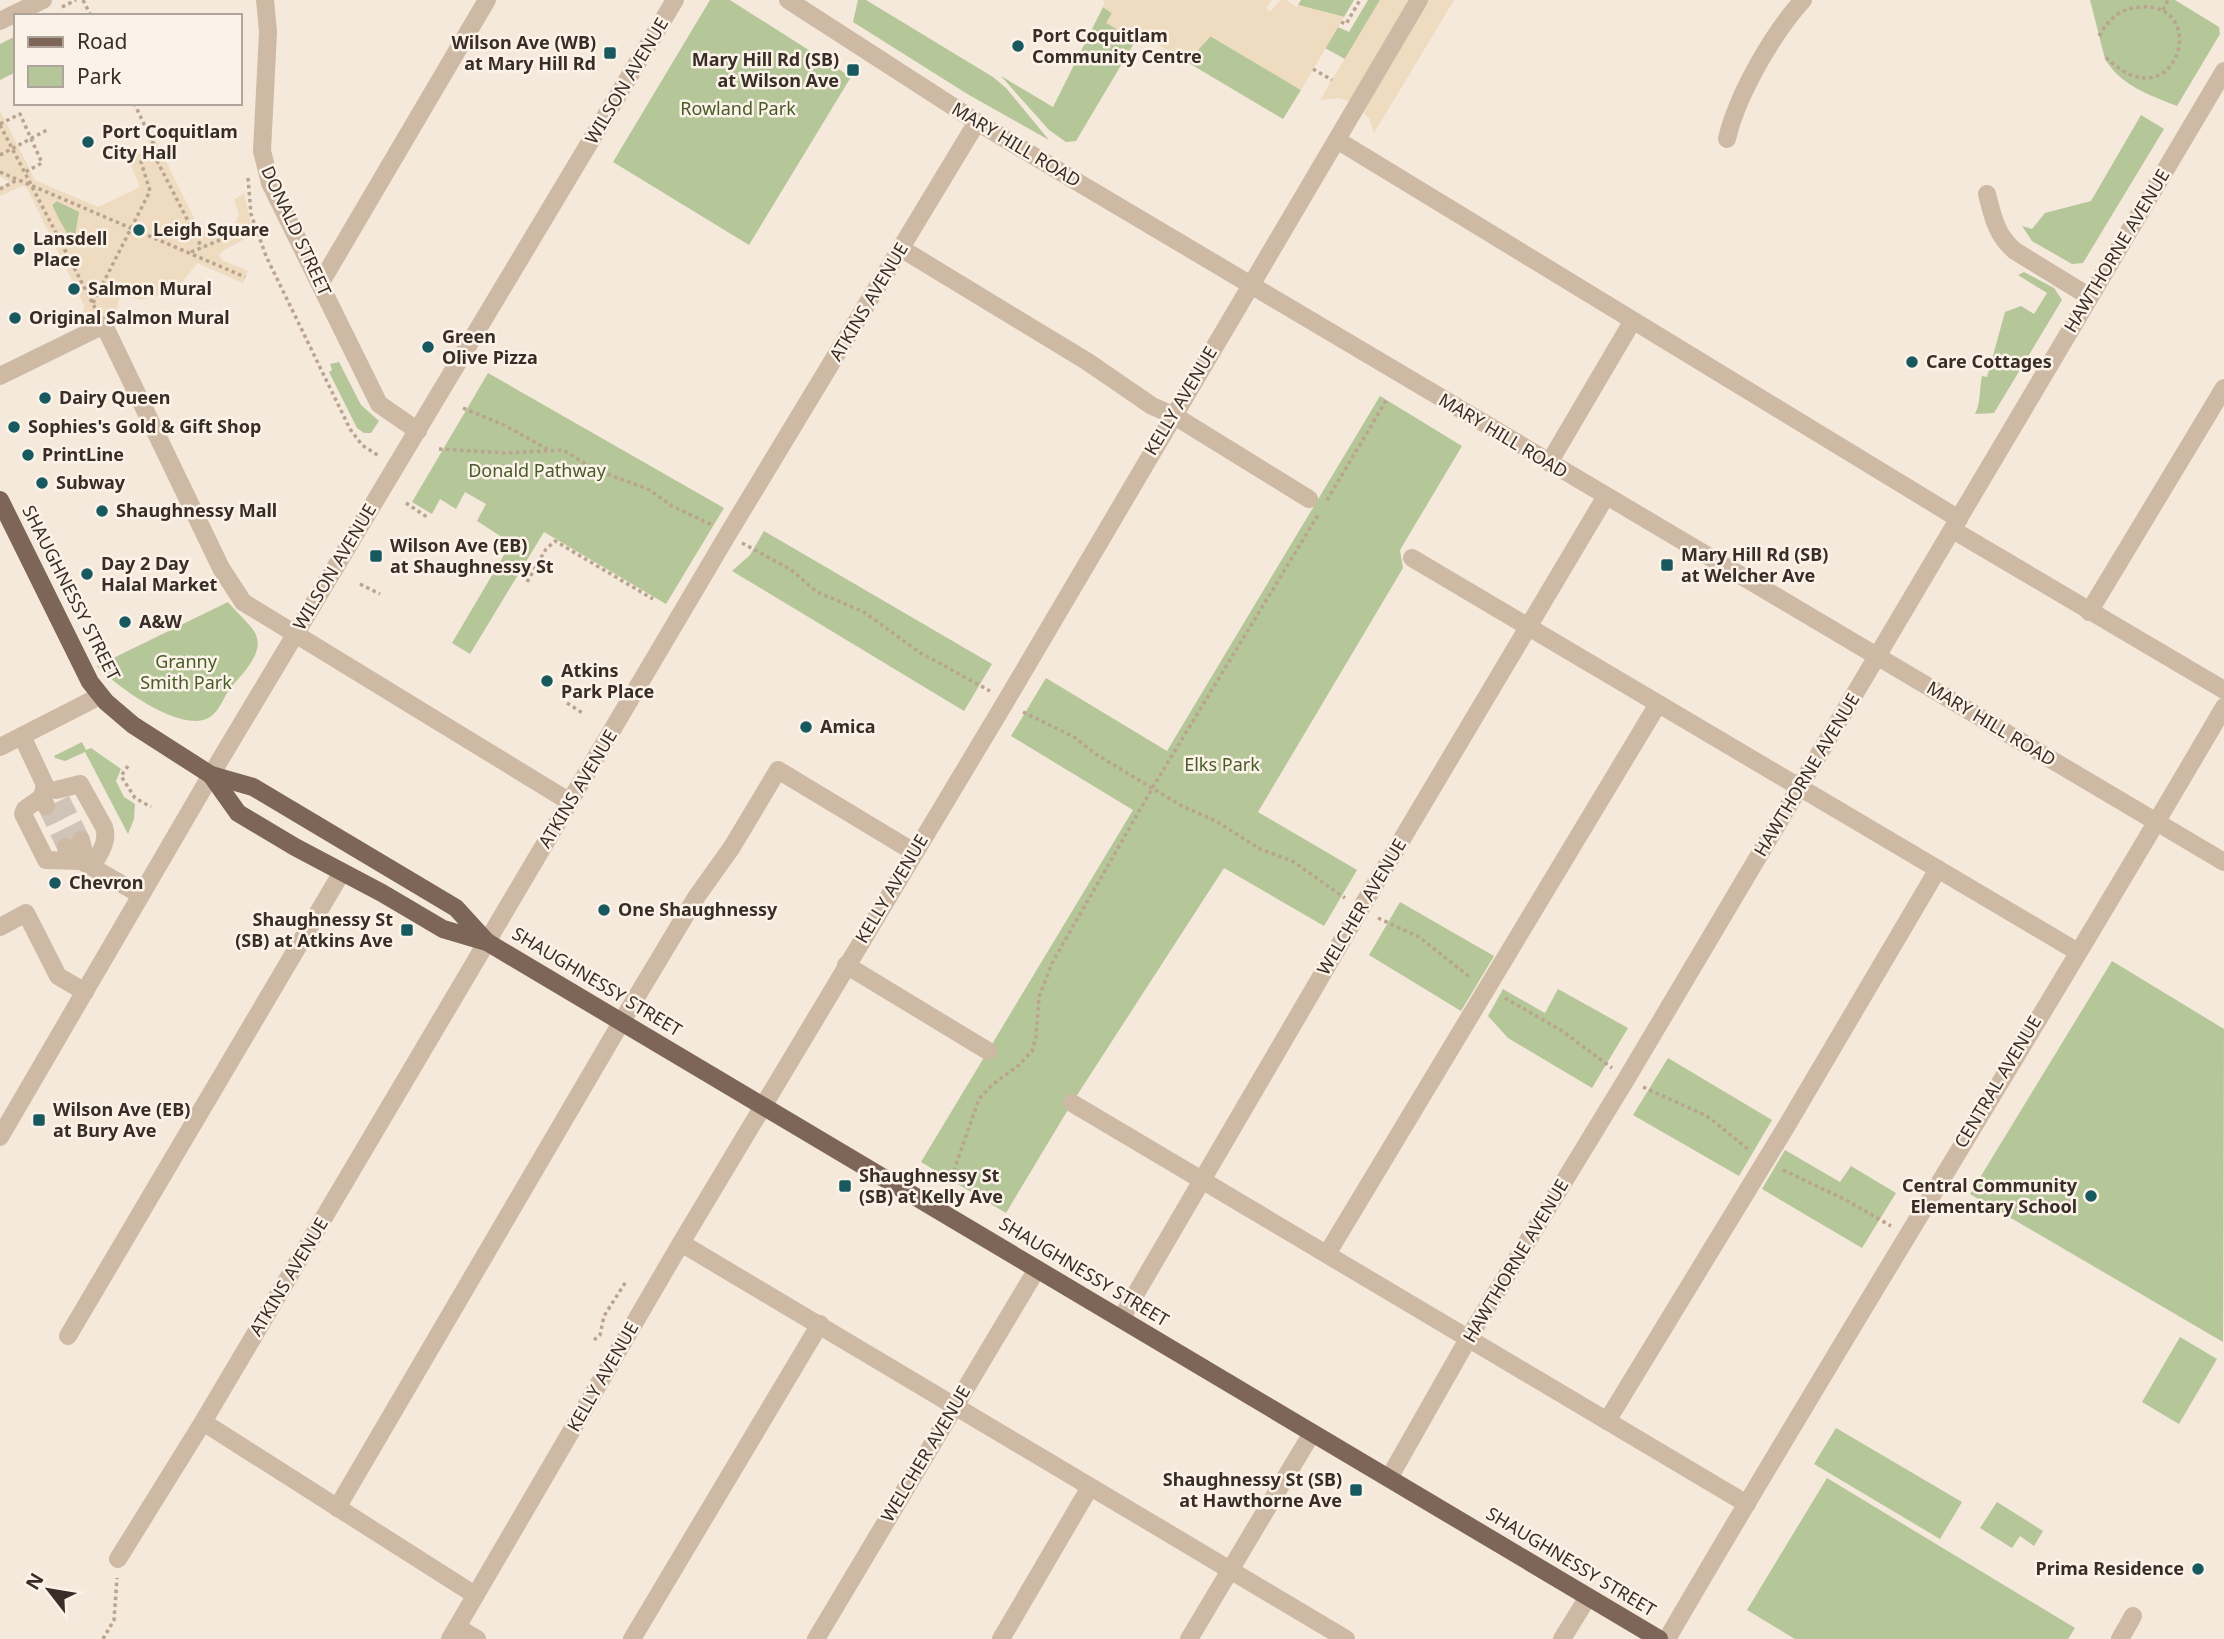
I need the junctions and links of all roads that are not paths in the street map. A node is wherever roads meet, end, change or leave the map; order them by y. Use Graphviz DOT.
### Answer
graph roads {
  1 [pos="43,0"];
  2 [pos="265,0"];
  3 [pos="487,0"];
  4 [pos="675,0"];
  5 [pos="788,0"];
  6 [pos="1419,0"];
  7 [pos="1804,0"];
  8 [pos="14,14"];
  9 [pos="2224,71"];
  10 [pos="977,122"];
  11 [pos="1727,139"];
  12 [pos="1337,140"];
  13 [pos="1987,194"];
  14 [pos="902,250"];
  15 [pos="320,284"];
  16 [pos="1250,285"];
  17 [pos="2090,297"];
  18 [pos="1632,321"];
  19 [pos="0,376"];
  20 [pos="2224,388"];
  21 [pos="1173,415"];
  22 [pos="418,430"];
  23 [pos="1549,463"];
  24 [pos="1606,496"];
  25 [pos="1309,499"];
  26 [pos="0,500"];
  27 [pos="1956,524"];
  28 [pos="1412,558"];
  29 [pos="2089,611"];
  30 [pos="1528,628"];
  31 [pos="295,635"];
  32 [pos="1877,657"];
  33 [pos="2224,690"];
  34 [pos="100,696"];
  35 [pos="1658,704"];
  36 [pos="2224,707"];
  37 [pos="22,736"];
  38 [pos="0,747"];
  39 [pos="211,775"];
  40 [pos="1800,788"];
  41 [pos="50,796"];
  42 [pos="570,802"];
  43 [pos="2157,822"];
  44 [pos="73,843"];
  45 [pos="914,852"];
  46 [pos="2224,862"];
  47 [pos="87,864"];
  48 [pos="1938,869"];
  49 [pos="342,872"];
  50 [pos="141,895"];
  51 [pos="0,927"];
  52 [pos="487,942"];
  53 [pos="2078,952"];
  54 [pos="846,965"];
  55 [pos="85,992"];
  56 [pos="622,1021"];
  57 [pos="988,1051"];
  58 [pos="1072,1103"];
  59 [pos="763,1105"];
  60 [pos="0,1137"];
  61 [pos="1202,1181"];
  62 [pos="681,1243"];
  63 [pos="1327,1254"];
  64 [pos="1037,1269"];
  65 [pos="1121,1319"];
  66 [pos="820,1324"];
  67 [pos="68,1336"];
  68 [pos="1468,1339"];
  69 [pos="955,1406"];
  70 [pos="1607,1421"];
  71 [pos="203,1422"];
  72 [pos="1312,1433"];
  73 [pos="1389,1478"];
  74 [pos="1090,1487"];
  75 [pos="1747,1504"];
  76 [pos="337,1508"];
  77 [pos="118,1559"];
  78 [pos="1230,1570"];
  79 [pos="475,1595"];
  80 [pos="1588,1597"];
  81 [pos="2133,1616"];
  82 [pos="453,1633"];
  83 [pos="477,1639"];
  84 [pos="632,1639"];
  85 [pos="816,1639"];
  86 [pos="1001,1639"];
  87 [pos="1189,1639"];
  88 [pos="1346,1639"];
  89 [pos="1562,1639"];
  90 [pos="1659,1639"];
  91 [pos="1667,1639"];
  92 [pos="2120,1639"];
  1 -- 8 [label="street"];
  2 -- 15 [label="street, DONALD STREET"];
  3 -- 15 [label="street"];
  4 -- 22 [label="street, WILSON AVENUE"];
  5 -- 10 [label="street, MARY HILL ROAD"];
  6 -- 12 [label="street, KELLY AVENUE"];
  7 -- 11 [label="street"];
  9 -- 17 [label="street, HAWTHORNE AVENUE"];
  10 -- 14 [label="street, ATKINS AVENUE"];
  10 -- 16 [label="street, MARY HILL ROAD"];
  12 -- 16 [label="street, KELLY AVENUE"];
  12 -- 18 [label="street"];
  13 -- 17 [label="street"];
  14 -- 21 [label="street"];
  14 -- 42 [label="street, ATKINS AVENUE"];
  15 -- 22 [label="street, DONALD STREET"];
  16 -- 21 [label="street, KELLY AVENUE"];
  16 -- 23 [label="street, MARY HILL ROAD"];
  17 -- 27 [label="street, HAWTHORNE AVENUE"];
  18 -- 23 [label="street"];
  18 -- 27 [label="street"];
  19 -- 31 [label="street"];
  20 -- 29 [label="street"];
  21 -- 25 [label="street"];
  21 -- 45 [label="street, KELLY AVENUE"];
  22 -- 31 [label="street, WILSON AVENUE"];
  23 -- 24 [label="street, MARY HILL ROAD"];
  24 -- 30 [label="street, WELCHER AVENUE"];
  24 -- 32 [label="street, MARY HILL ROAD"];
  26 -- 34 [label="main road, SHAUGHNESSY STREET"];
  27 -- 29 [label="street"];
  27 -- 32 [label="street, HAWTHORNE AVENUE"];
  28 -- 30 [label="street"];
  29 -- 33 [label="street"];
  30 -- 35 [label="street"];
  30 -- 61 [label="street, WELCHER AVENUE"];
  31 -- 39 [label="street, WILSON AVENUE"];
  31 -- 42 [label="street"];
  32 -- 40 [label="street, HAWTHORNE AVENUE"];
  32 -- 43 [label="street, MARY HILL ROAD"];
  34 -- 37 [label="street"];
  34 -- 39 [label="main road, SHAUGHNESSY STREET"];
  35 -- 40 [label="street"];
  35 -- 63 [label="street"];
  36 -- 43 [label="street, CENTRAL AVENUE"];
  37 -- 38 [label="street"];
  37 -- 41 [label="street"];
  39 -- 49 [label="main road, SHAUGHNESSY STREET"];
  39 -- 50 [label="street, WILSON AVENUE"];
  39 -- 52 [label="main road, SHAUGHNESSY STREET"];
  40 -- 48 [label="street"];
  40 -- 68 [label="street, HAWTHORNE AVENUE"];
  41 -- 47 [label="street"];
  41 -- 47 [label="street"];
  42 -- 52 [label="street, ATKINS AVENUE"];
  43 -- 46 [label="street, MARY HILL ROAD"];
  43 -- 53 [label="street, CENTRAL AVENUE"];
  44 -- 47 [label="street"];
  45 -- 54 [label="street, KELLY AVENUE"];
  45 -- 56 [label="street"];
  47 -- 50 [label="street"];
  48 -- 53 [label="street"];
  48 -- 70 [label="street"];
  49 -- 52 [label="main road, SHAUGHNESSY STREET"];
  49 -- 67 [label="street"];
  50 -- 55 [label="street, WILSON AVENUE"];
  51 -- 55 [label="street"];
  52 -- 56 [label="main road, SHAUGHNESSY STREET"];
  52 -- 71 [label="street, ATKINS AVENUE"];
  53 -- 75 [label="street, CENTRAL AVENUE"];
  54 -- 57 [label="street"];
  54 -- 59 [label="street, KELLY AVENUE"];
  55 -- 60 [label="street, WILSON AVENUE"];
  56 -- 59 [label="main road, SHAUGHNESSY STREET"];
  56 -- 76 [label="street"];
  58 -- 61 [label="street"];
  59 -- 62 [label="street, KELLY AVENUE"];
  59 -- 64 [label="main road, SHAUGHNESSY STREET"];
  61 -- 63 [label="street"];
  61 -- 65 [label="street, WELCHER AVENUE"];
  62 -- 66 [label="street"];
  62 -- 79 [label="street, KELLY AVENUE"];
  63 -- 68 [label="street"];
  64 -- 65 [label="main road, SHAUGHNESSY STREET"];
  64 -- 69 [label="street, WELCHER AVENUE"];
  65 -- 72 [label="main road, SHAUGHNESSY STREET"];
  66 -- 69 [label="street"];
  66 -- 84 [label="street"];
  68 -- 70 [label="street"];
  68 -- 73 [label="street, HAWTHORNE AVENUE"];
  69 -- 74 [label="street"];
  69 -- 85 [label="street, WELCHER AVENUE"];
  70 -- 75 [label="street"];
  71 -- 76 [label="street"];
  71 -- 77 [label="street, ATKINS AVENUE"];
  72 -- 73 [label="main road, SHAUGHNESSY STREET"];
  72 -- 78 [label="street"];
  73 -- 80 [label="main road, SHAUGHNESSY STREET"];
  74 -- 78 [label="street"];
  74 -- 86 [label="street"];
  75 -- 91 [label="street, CENTRAL AVENUE"];
  76 -- 79 [label="street"];
  78 -- 87 [label="street"];
  78 -- 88 [label="street"];
  79 -- 82 [label="street, KELLY AVENUE"];
  80 -- 89 [label="street"];
  80 -- 90 [label="main road, SHAUGHNESSY STREET"];
  81 -- 92 [label="street"];
  82 -- 83 [label="street"];
}
